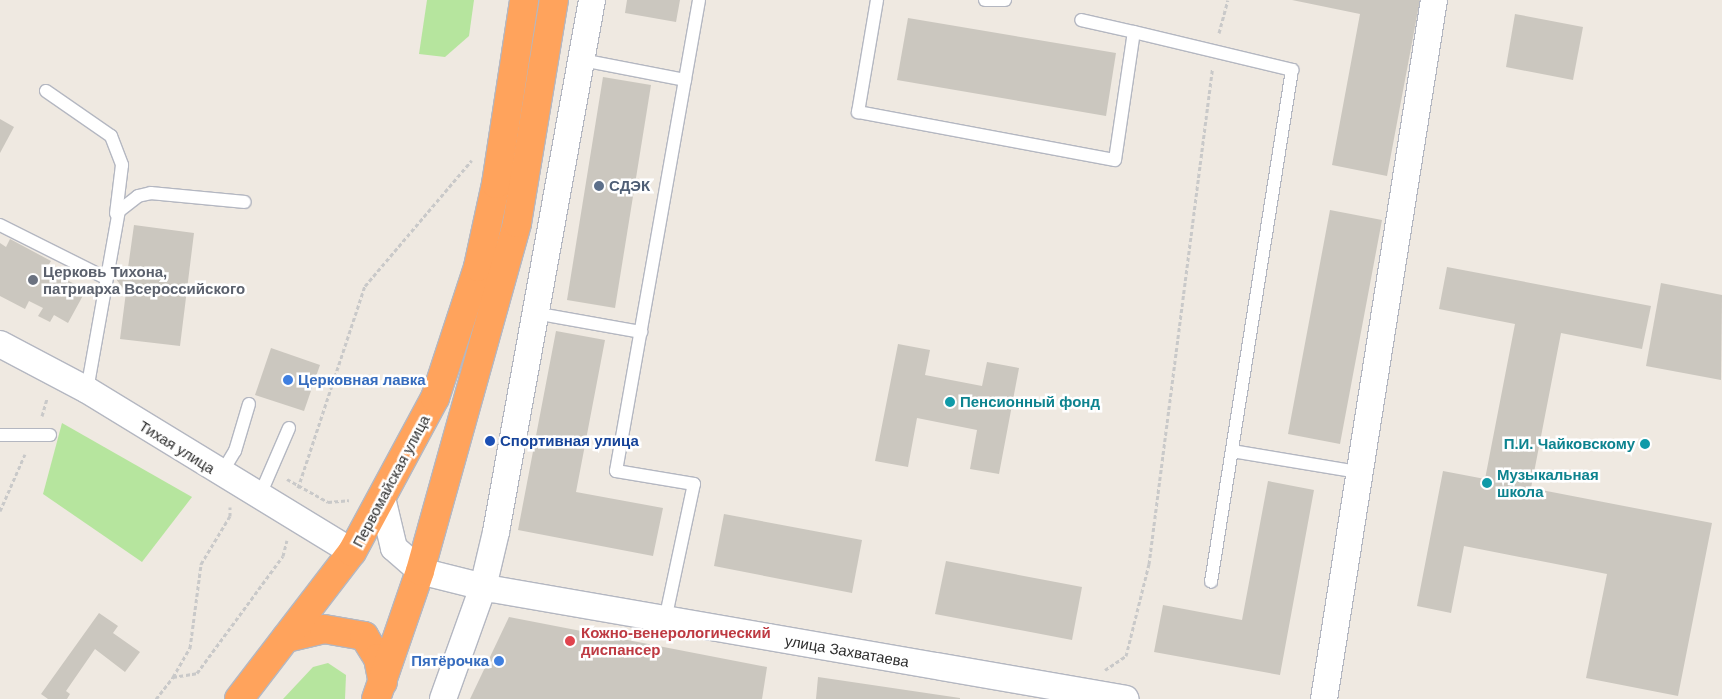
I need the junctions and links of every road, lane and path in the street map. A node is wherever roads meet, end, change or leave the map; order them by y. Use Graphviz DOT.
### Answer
graph roads {
  1 [pos="524,0"];
  2 [pos="554,0"];
  3 [pos="592,0"];
  4 [pos="699,0"];
  5 [pos="877,0"];
  6 [pos="985,0"];
  7 [pos="1005,0"];
  8 [pos="1228,0"];
  9 [pos="1434,0"];
  10 [pos="1082,20"];
  11 [pos="1134,32"];
  12 [pos="1214,53"];
  13 [pos="582,60"];
  14 [pos="685,80"];
  15 [pos="46,91"];
  16 [pos="474,157"];
  17 [pos="245,202"];
  18 [pos="0,225"];
  19 [pos="114,226"];
  20 [pos="106,278"];
  21 [pos="534,313"];
  22 [pos="641,332"];
  23 [pos="0,344"];
  24 [pos="87,390"];
  25 [pos="249,404"];
  26 [pos="289,428"];
  27 [pos="0,435"];
  28 [pos="50,436"];
  29 [pos="1232,451"];
  30 [pos="1357,472"];
  31 [pos="221,474"];
  32 [pos="260,495"];
  33 [pos="230,499"];
  34 [pos="383,502"];
  35 [pos="287,509"];
  36 [pos="352,552"];
  37 [pos="420,571"];
  38 [pos="1210,582"];
  39 [pos="483,587"];
  40 [pos="665,620"];
  41 [pos="286,638"];
  42 [pos="173,677"];
  43 [pos="380,691"];
  44 [pos="1075,691"];
  45 [pos="156,699"];
  46 [pos="239,699"];
  47 [pos="444,699"];
  48 [pos="1126,699"];
  49 [pos="1324,699"];
  1 -- 34 [label="highway, Первомайская улица"];
  2 -- 37 [label="highway"];
  3 -- 13 [label="street"];
  4 -- 14 [label="lane"];
  5 -- 11 [label="lane"];
  6 -- 7 [label="lane"];
  8 -- 12 [label="path"];
  9 -- 30 [label="street"];
  10 -- 11 [label="lane"];
  11 -- 12 [label="lane"];
  12 -- 29 [label="lane"];
  12 -- 44 [label="path"];
  13 -- 14 [label="lane"];
  13 -- 21 [label="street"];
  14 -- 22 [label="lane"];
  15 -- 19 [label="lane"];
  16 -- 35 [label="path"];
  17 -- 19 [label="lane"];
  18 -- 20 [label="lane"];
  19 -- 20 [label="lane"];
  20 -- 24 [label="lane"];
  21 -- 22 [label="lane"];
  21 -- 39 [label="street"];
  22 -- 40 [label="lane"];
  23 -- 24 [label="street, Тихая улица"];
  24 -- 31 [label="street, Тихая улица"];
  25 -- 31 [label="lane"];
  26 -- 32 [label="lane"];
  27 -- 28 [label="lane"];
  29 -- 30 [label="lane"];
  29 -- 38 [label="lane"];
  30 -- 49 [label="street"];
  31 -- 32 [label="street, Тихая улица"];
  32 -- 35 [label="street, Тихая улица"];
  33 -- 42 [label="path"];
  34 -- 36 [label="highway, Первомайская улица"];
  34 -- 37 [label="street"];
  35 -- 36 [label="street, Тихая улица"];
  35 -- 42 [label="path"];
  36 -- 41 [label="highway, Первомайская улица"];
  37 -- 39 [label="street, улица Захватаева"];
  37 -- 43 [label="highway"];
  39 -- 40 [label="street, улица Захватаева"];
  39 -- 47 [label="street"];
  40 -- 44 [label="street, улица Захватаева"];
  41 -- 43 [label="highway"];
  41 -- 46 [label="highway, Первомайская улица"];
  42 -- 45 [label="path"];
  44 -- 48 [label="street, улица Захватаева"];
}
